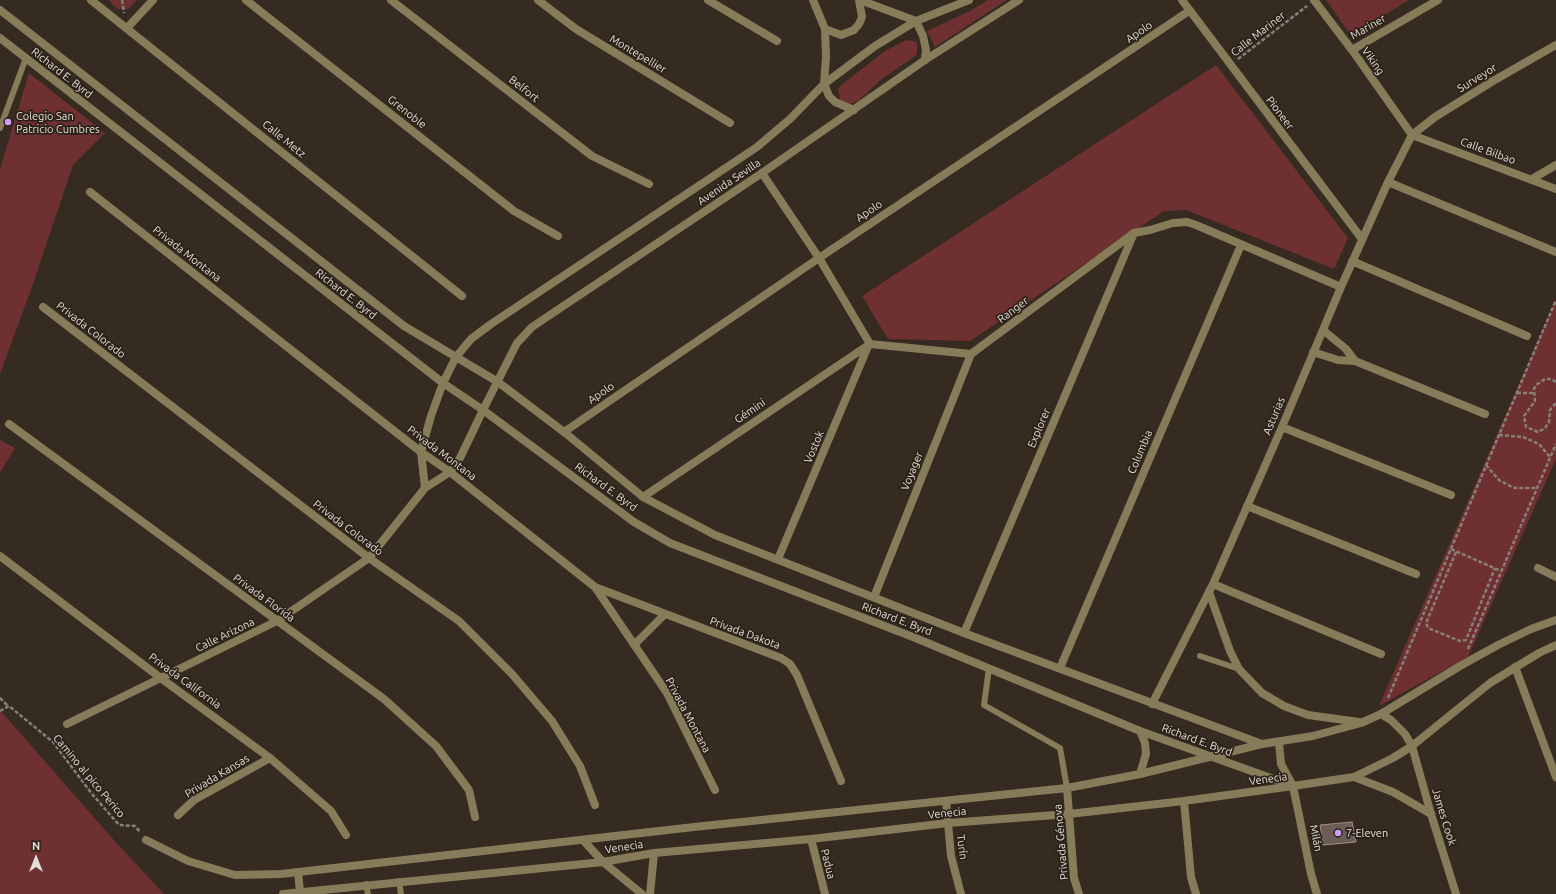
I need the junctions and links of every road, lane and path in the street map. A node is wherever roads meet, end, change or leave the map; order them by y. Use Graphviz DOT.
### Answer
graph roads {
  1 [pos="91,0"];
  2 [pos="153,0"];
  3 [pos="246,0"];
  4 [pos="391,0"];
  5 [pos="538,0"];
  6 [pos="708,0"];
  7 [pos="813,0"];
  8 [pos="860,0"];
  9 [pos="969,0"];
  10 [pos="1019,0"];
  11 [pos="1182,0"];
  12 [pos="1314,0"];
  13 [pos="1438,0"];
  14 [pos="0,10"];
  15 [pos="1189,12"];
  16 [pos="916,21"];
  17 [pos="127,28"];
  18 [pos="826,29"];
  19 [pos="0,38"];
  20 [pos="777,41"];
  21 [pos="1556,45"];
  22 [pos="1352,50"];
  23 [pos="26,58"];
  24 [pos="925,60"];
  25 [pos="1230,65"];
  26 [pos="824,84"];
  27 [pos="854,110"];
  28 [pos="730,123"];
  29 [pos="0,128"];
  30 [pos="1412,135"];
  31 [pos="1556,165"];
  32 [pos="762,173"];
  33 [pos="1532,179"];
  34 [pos="1388,182"];
  35 [pos="649,184"];
  36 [pos="1556,189"];
  37 [pos="90,192"];
  38 [pos="1134,233"];
  39 [pos="558,236"];
  40 [pos="1362,239"];
  41 [pos="1241,245"];
  42 [pos="1556,252"];
  43 [pos="819,258"];
  44 [pos="1352,261"];
  45 [pos="1341,286"];
  46 [pos="462,296"];
  47 [pos="1556,300"];
  48 [pos="43,307"];
  49 [pos="1323,330"];
  50 [pos="1527,336"];
  51 [pos="870,344"];
  52 [pos="1313,352"];
  53 [pos="971,354"];
  54 [pos="456,357"];
  55 [pos="1355,361"];
  56 [pos="498,382"];
  57 [pos="1556,382"];
  58 [pos="443,383"];
  59 [pos="1517,393"];
  60 [pos="1534,393"];
  61 [pos="1556,404"];
  62 [pos="483,410"];
  63 [pos="1485,414"];
  64 [pos="10,424"];
  65 [pos="1282,427"];
  66 [pos="564,432"];
  67 [pos="1499,435"];
  68 [pos="1556,444"];
  69 [pos="421,452"];
  70 [pos="1550,457"];
  71 [pos="1486,465"];
  72 [pos="450,472"];
  73 [pos="425,488"];
  74 [pos="1537,488"];
  75 [pos="1451,494"];
  76 [pos="643,497"];
  77 [pos="1247,506"];
  78 [pos="1451,549"];
  79 [pos="1456,552"];
  80 [pos="0,556"];
  81 [pos="369,558"];
  82 [pos="778,560"];
  83 [pos="1495,568"];
  84 [pos="1538,568"];
  85 [pos="1502,571"];
  86 [pos="1416,574"];
  87 [pos="1556,577"];
  88 [pos="595,587"];
  89 [pos="1211,588"];
  90 [pos="874,597"];
  91 [pos="664,615"];
  92 [pos="1556,620"];
  93 [pos="277,621"];
  94 [pos="964,633"];
  95 [pos="634,645"];
  96 [pos="1556,645"];
  97 [pos="1381,654"];
  98 [pos="1200,656"];
  99 [pos="1460,666"];
  100 [pos="1516,667"];
  101 [pos="989,668"];
  102 [pos="1060,668"];
  103 [pos="1239,670"];
  104 [pos="162,679"];
  105 [pos="0,698"];
  106 [pos="1152,704"];
  107 [pos="9,706"];
  108 [pos="0,711"];
  109 [pos="1381,714"];
  110 [pos="1361,723"];
  111 [pos="67,724"];
  112 [pos="1140,731"];
  113 [pos="1279,742"];
  114 [pos="1262,744"];
  115 [pos="1412,746"];
  116 [pos="1214,757"];
  117 [pos="270,758"];
  118 [pos="1554,768"];
  119 [pos="1140,774"];
  120 [pos="1354,777"];
  121 [pos="1556,777"];
  122 [pos="841,781"];
  123 [pos="1293,786"];
  124 [pos="1067,788"];
  125 [pos="715,790"];
  126 [pos="946,801"];
  127 [pos="1184,801"];
  128 [pos="595,805"];
  129 [pos="1069,814"];
  130 [pos="1431,814"];
  131 [pos="178,815"];
  132 [pos="475,817"];
  133 [pos="948,823"];
  134 [pos="346,835"];
  135 [pos="811,839"];
  136 [pos="146,840"];
  137 [pos="583,840"];
  138 [pos="654,853"];
  139 [pos="603,862"];
  140 [pos="298,872"];
  141 [pos="399,881"];
  142 [pos="366,884"];
  143 [pos="300,892"];
  144 [pos="283,894"];
  145 [pos="368,894"];
  146 [pos="401,894"];
  147 [pos="642,894"];
  148 [pos="650,894"];
  149 [pos="825,894"];
  150 [pos="961,894"];
  151 [pos="1079,894"];
  152 [pos="1196,894"];
  153 [pos="1317,894"];
  154 [pos="1456,894"];
  1 -- 17 [label="street, Calle Metz"];
  2 -- 17 [label="street"];
  3 -- 39 [label="street, Grenoble"];
  4 -- 35 [label="street, Belfort"];
  5 -- 28 [label="street, Montepellier"];
  6 -- 20 [label="street"];
  7 -- 18 [label="street"];
  8 -- 16 [label="street"];
  8 -- 18 [label="street"];
  9 -- 16 [label="street, Avenida Sevilla"];
  10 -- 24 [label="street, Avenida Sevilla"];
  11 -- 15 [label="street, Pioneer"];
  12 -- 22 [label="street, Viking"];
  12 -- 25 [label="path, Calle Mariner"];
  13 -- 22 [label="street, Mariner"];
  14 -- 54 [label="street, Richard E. Byrd"];
  15 -- 25 [label="street, Pioneer"];
  15 -- 43 [label="street, Apolo"];
  16 -- 24 [label="street"];
  16 -- 26 [label="street, Avenida Sevilla"];
  17 -- 46 [label="street, Calle Metz"];
  18 -- 26 [label="street"];
  19 -- 23 [label="street, Richard E. Byrd"];
  21 -- 30 [label="street, Surveyor"];
  22 -- 30 [label="street, Viking"];
  23 -- 29 [label="lane"];
  23 -- 58 [label="street, Richard E. Byrd"];
  24 -- 27 [label="street, Avenida Sevilla"];
  25 -- 40 [label="street, Pioneer"];
  26 -- 27 [label="street"];
  26 -- 54 [label="street, Avenida Sevilla"];
  27 -- 32 [label="street, Avenida Sevilla"];
  30 -- 33 [label="street, Calle Bilbao"];
  30 -- 34 [label="street, Asturias"];
  31 -- 33 [label="street"];
  32 -- 43 [label="street"];
  32 -- 56 [label="street, Avenida Sevilla"];
  33 -- 36 [label="street, Calle Bilbao"];
  34 -- 40 [label="street, Asturias"];
  34 -- 42 [label="street"];
  37 -- 69 [label="street, Privada Montana"];
  38 -- 41 [label="street, Ranger"];
  38 -- 53 [label="street, Ranger"];
  38 -- 94 [label="street, Explorer"];
  40 -- 44 [label="street, Asturias"];
  41 -- 45 [label="street, Ranger"];
  41 -- 102 [label="street, Columbia"];
  43 -- 51 [label="street"];
  43 -- 66 [label="street, Apolo"];
  44 -- 45 [label="street, Asturias"];
  44 -- 50 [label="street"];
  45 -- 49 [label="street, Asturias"];
  47 -- 59 [label="path"];
  48 -- 81 [label="street, Privada Colorado"];
  49 -- 52 [label="street, Asturias"];
  49 -- 55 [label="street"];
  51 -- 53 [label="street"];
  51 -- 76 [label="street, Gémini"];
  51 -- 82 [label="street, Vostok"];
  52 -- 55 [label="street"];
  52 -- 65 [label="street, Asturias"];
  53 -- 90 [label="street, Voyager"];
  54 -- 56 [label="street, Richard E. Byrd"];
  54 -- 58 [label="street, Avenida Sevilla"];
  55 -- 63 [label="street"];
  56 -- 62 [label="street, Avenida Sevilla"];
  56 -- 66 [label="street, Richard E. Byrd"];
  57 -- 60 [label="path"];
  58 -- 62 [label="street, Richard E. Byrd"];
  58 -- 69 [label="street"];
  59 -- 60 [label="path"];
  59 -- 67 [label="path"];
  60 -- 61 [label="path"];
  62 -- 72 [label="street, Calle Arizona"];
  62 -- 101 [label="street, Richard E. Byrd"];
  64 -- 93 [label="street, Privada Florida"];
  65 -- 75 [label="street"];
  65 -- 77 [label="street, Asturias"];
  66 -- 76 [label="street, Richard E. Byrd"];
  67 -- 70 [label="path"];
  67 -- 71 [label="path"];
  68 -- 70 [label="path"];
  69 -- 72 [label="street, Privada Montana"];
  69 -- 73 [label="street"];
  70 -- 74 [label="path"];
  71 -- 74 [label="path"];
  71 -- 78 [label="path"];
  72 -- 73 [label="street, Calle Arizona"];
  72 -- 88 [label="street, Privada Montana"];
  73 -- 81 [label="street, Calle Arizona"];
  74 -- 85 [label="path"];
  76 -- 82 [label="street, Richard E. Byrd"];
  77 -- 86 [label="street"];
  77 -- 89 [label="street, Asturias"];
  78 -- 79 [label="path"];
  78 -- 109 [label="path"];
  79 -- 83 [label="path"];
  79 -- 83 [label="path"];
  80 -- 104 [label="street, Privada California"];
  81 -- 93 [label="street, Calle Arizona"];
  81 -- 128 [label="street, Privada Colorado"];
  82 -- 90 [label="street, Richard E. Byrd"];
  83 -- 85 [label="path"];
  84 -- 87 [label="street"];
  85 -- 99 [label="path"];
  88 -- 91 [label="street, Privada Dakota"];
  88 -- 95 [label="street, Privada Montana"];
  89 -- 97 [label="street"];
  89 -- 103 [label="street"];
  89 -- 106 [label="street, Asturias"];
  90 -- 94 [label="street, Richard E. Byrd"];
  91 -- 95 [label="street"];
  91 -- 122 [label="street, Privada Dakota"];
  92 -- 99 [label="street, Venecia"];
  93 -- 104 [label="street, Calle Arizona"];
  93 -- 132 [label="street, Privada Florida"];
  94 -- 102 [label="street, Richard E. Byrd"];
  95 -- 125 [label="street, Privada Montana"];
  96 -- 100 [label="street, Venecia"];
  98 -- 103 [label="lane"];
  99 -- 109 [label="street, Venecia"];
  100 -- 115 [label="street, Venecia"];
  100 -- 118 [label="street"];
  101 -- 112 [label="street, Richard E. Byrd"];
  101 -- 124 [label="lane"];
  102 -- 106 [label="street, Richard E. Byrd"];
  103 -- 110 [label="street"];
  104 -- 111 [label="street, Calle Arizona"];
  104 -- 117 [label="street, Privada California"];
  105 -- 107 [label="path, Camino al pico Perico"];
  106 -- 114 [label="street, Richard E. Byrd"];
  107 -- 108 [label="path"];
  107 -- 136 [label="path, Camino al pico Perico"];
  109 -- 110 [label="street, Venecia"];
  109 -- 115 [label="street"];
  110 -- 113 [label="street, Venecia"];
  112 -- 116 [label="street, Richard E. Byrd"];
  112 -- 119 [label="street"];
  113 -- 114 [label="street, Venecia"];
  113 -- 123 [label="street, Milán"];
  114 -- 116 [label="street, Venecia"];
  115 -- 120 [label="street, Venecia"];
  115 -- 130 [label="street, James Cook"];
  116 -- 119 [label="street, Venecia"];
  116 -- 123 [label="street, Richard E. Byrd"];
  117 -- 131 [label="street, Privada Kansas"];
  117 -- 134 [label="street, Privada California"];
  118 -- 121 [label="street"];
  119 -- 124 [label="street, Venecia"];
  120 -- 123 [label="street, Venecia"];
  120 -- 130 [label="street"];
  123 -- 127 [label="street, Venecia"];
  123 -- 153 [label="street, Milán"];
  124 -- 126 [label="street, Venecia"];
  124 -- 129 [label="street, Privada Génova"];
  126 -- 133 [label="street, Turín"];
  126 -- 137 [label="street, Venecia"];
  127 -- 129 [label="street, Venecia"];
  127 -- 152 [label="street"];
  129 -- 133 [label="street, Venecia"];
  129 -- 151 [label="street, Privada Génova"];
  130 -- 154 [label="street, James Cook"];
  133 -- 135 [label="street, Venecia"];
  133 -- 150 [label="street, Turín"];
  135 -- 138 [label="street, Venecia"];
  135 -- 149 [label="street, Padua"];
  136 -- 140 [label="street, Venecia"];
  137 -- 139 [label="street"];
  137 -- 140 [label="street, Venecia"];
  138 -- 139 [label="street, Venecia"];
  138 -- 148 [label="street"];
  139 -- 141 [label="street, Venecia"];
  139 -- 147 [label="street"];
  140 -- 143 [label="street"];
  141 -- 142 [label="street, Venecia"];
  141 -- 146 [label="lane"];
  142 -- 143 [label="street, Venecia"];
  142 -- 145 [label="lane"];
  143 -- 144 [label="street, Venecia"];
}
